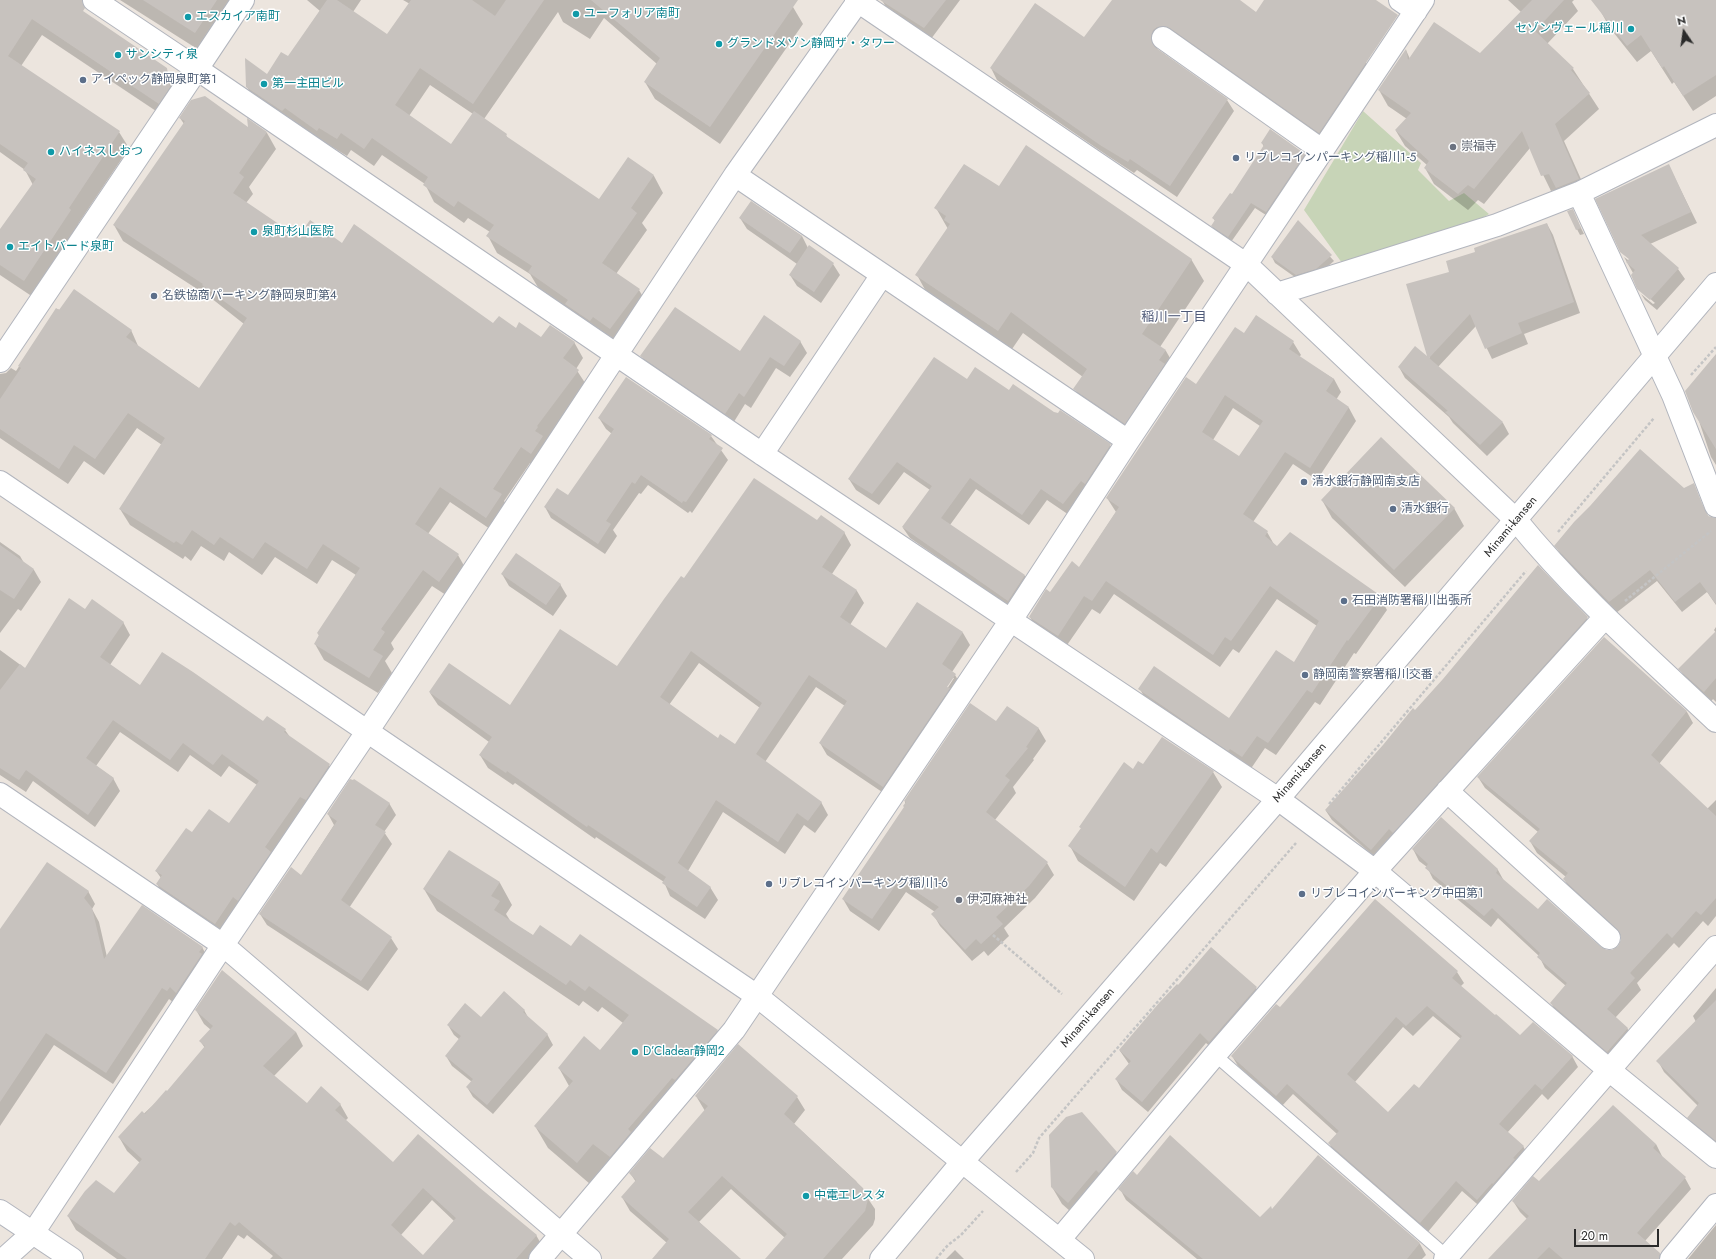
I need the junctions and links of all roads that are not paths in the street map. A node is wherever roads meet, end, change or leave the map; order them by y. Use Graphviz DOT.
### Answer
graph roads {
  1 [pos="94,0"];
  2 [pos="243,0"];
  3 [pos="858,0"];
  4 [pos="1413,4"];
  5 [pos="1163,38"];
  6 [pos="197,69"];
  7 [pos="1716,124"];
  8 [pos="1323,151"];
  9 [pos="735,176"];
  10 [pos="1579,193"];
  11 [pos="1247,265"];
  12 [pos="882,275"];
  13 [pos="1716,284"];
  14 [pos="1277,294"];
  15 [pos="1655,354"];
  16 [pos="615,355"];
  17 [pos="0,361"];
  18 [pos="1128,441"];
  19 [pos="762,454"];
  20 [pos="0,482"];
  21 [pos="1716,506"];
  22 [pos="1516,520"];
  23 [pos="1605,617"];
  24 [pos="1011,620"];
  25 [pos="1716,721"];
  26 [pos="367,732"];
  27 [pos="1447,791"];
  28 [pos="0,794"];
  29 [pos="1278,799"];
  30 [pos="1375,871"];
  31 [pos="1609,938"];
  32 [pos="223,944"];
  33 [pos="1716,947"];
  34 [pos="758,996"];
  35 [pos="1215,1055"];
  36 [pos="1609,1070"];
  37 [pos="1716,1157"];
  38 [pos="962,1162"];
  39 [pos="1716,1205"];
  40 [pos="0,1210"];
  41 [pos="33,1233"];
  42 [pos="562,1235"];
  43 [pos="1060,1239"];
  44 [pos="1447,1258"];
  45 [pos="4,1259"];
  46 [pos="72,1259"];
  47 [pos="540,1259"];
  48 [pos="590,1259"];
  49 [pos="881,1259"];
  50 [pos="1083,1259"];
  51 [pos="1671,1259"];
  1 -- 6 [label="street"];
  2 -- 6 [label="street"];
  3 -- 9 [label="street"];
  3 -- 11 [label="street"];
  4 -- 8 [label="street"];
  5 -- 8 [label="street"];
  6 -- 16 [label="street"];
  6 -- 17 [label="street"];
  7 -- 10 [label="street"];
  8 -- 11 [label="street"];
  9 -- 12 [label="street"];
  9 -- 16 [label="street"];
  10 -- 14 [label="street"];
  10 -- 15 [label="street"];
  11 -- 14 [label="street"];
  11 -- 18 [label="street"];
  12 -- 18 [label="street"];
  12 -- 19 [label="street"];
  13 -- 15 [label="street, Minami-kansen"];
  14 -- 22 [label="street"];
  15 -- 21 [label="street"];
  15 -- 22 [label="street, Minami-kansen"];
  16 -- 19 [label="street"];
  16 -- 26 [label="street"];
  18 -- 24 [label="street"];
  19 -- 24 [label="street"];
  20 -- 26 [label="street"];
  22 -- 23 [label="street"];
  22 -- 29 [label="street, Minami-kansen"];
  23 -- 25 [label="street"];
  23 -- 27 [label="street"];
  24 -- 29 [label="street"];
  24 -- 34 [label="street"];
  26 -- 32 [label="street"];
  26 -- 34 [label="street"];
  27 -- 30 [label="street"];
  27 -- 31 [label="street"];
  28 -- 32 [label="street"];
  29 -- 30 [label="street"];
  29 -- 38 [label="street, Minami-kansen"];
  30 -- 35 [label="street"];
  30 -- 36 [label="street"];
  32 -- 41 [label="street"];
  32 -- 42 [label="street"];
  33 -- 36 [label="street"];
  34 -- 38 [label="street"];
  34 -- 42 [label="street"];
  35 -- 43 [label="street"];
  35 -- 44 [label="lane"];
  36 -- 37 [label="street"];
  36 -- 44 [label="street"];
  38 -- 43 [label="street"];
  38 -- 49 [label="street, Minami-kansen"];
  39 -- 51 [label="street"];
  40 -- 41 [label="street"];
  41 -- 45 [label="street"];
  41 -- 46 [label="street"];
  42 -- 47 [label="street"];
  42 -- 48 [label="street"];
  43 -- 50 [label="street"];
}
